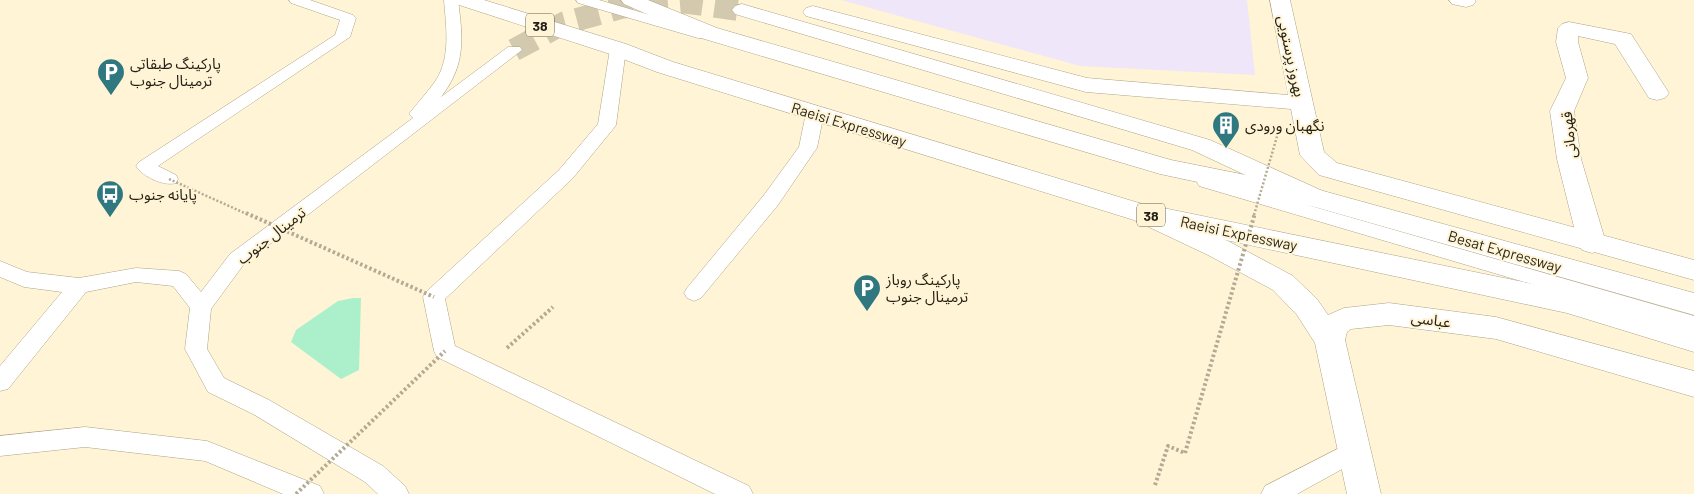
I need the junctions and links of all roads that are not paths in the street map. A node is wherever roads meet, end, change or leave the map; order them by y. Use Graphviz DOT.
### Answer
graph roads {
  1 [pos="296,0"];
  2 [pos="451,0"];
  3 [pos="463,0"];
  4 [pos="583,0"];
  5 [pos="632,0"];
  6 [pos="770,0"];
  7 [pos="1280,0"];
  8 [pos="742,10"];
  9 [pos="618,49"];
  10 [pos="514,50"];
  11 [pos="1656,94"];
  12 [pos="1301,103"];
  13 [pos="815,113"];
  14 [pos="401,136"];
  15 [pos="170,179"];
  16 [pos="1316,198"];
  17 [pos="1137,212"];
  18 [pos="1592,242"];
  19 [pos="0,268"];
  20 [pos="1694,270"];
  21 [pos="79,286"];
  22 [pos="694,294"];
  23 [pos="1694,304"];
  24 [pos="201,307"];
  25 [pos="1694,324"];
  26 [pos="1330,340"];
  27 [pos="1694,340"];
  28 [pos="0,382"];
  29 [pos="1694,384"];
  30 [pos="0,446"];
  31 [pos="1355,450"];
  32 [pos="311,494"];
  33 [pos="396,494"];
  34 [pos="740,494"];
  35 [pos="1274,494"];
  36 [pos="1364,494"];
  1 -- 15 [label="lane"];
  2 -- 14 [label="lane"];
  3 -- 9 [label="main road, 38"];
  4 -- 25 [label="lane"];
  5 -- 16 [label="main road"];
  6 -- 12 [label="main road"];
  7 -- 12 [label="main road, بهروز پرستویی"];
  8 -- 16 [label="main road"];
  9 -- 13 [label="main road, Raeisi Expressway / 38"];
  9 -- 34 [label="lane"];
  10 -- 14 [label="lane, ترمینال جنوب"];
  11 -- 18 [label="main road, قهرمانی"];
  12 -- 18 [label="main road, بهروز پرستویی"];
  13 -- 17 [label="main road, Raeisi Expressway / 38"];
  13 -- 22 [label="lane"];
  14 -- 24 [label="lane, ترمینال جنوب"];
  16 -- 23 [label="main road, Besat Expressway"];
  17 -- 26 [label="main road"];
  17 -- 27 [label="main road, Raeisi Expressway / 38"];
  18 -- 20 [label="main road, بهروز پرستویی"];
  19 -- 21 [label="lane"];
  21 -- 24 [label="lane"];
  21 -- 28 [label="lane"];
  24 -- 33 [label="lane"];
  26 -- 29 [label="main road, عباسی"];
  26 -- 31 [label="main road"];
  30 -- 32 [label="lane"];
  31 -- 35 [label="lane"];
  31 -- 36 [label="main road"];
}
